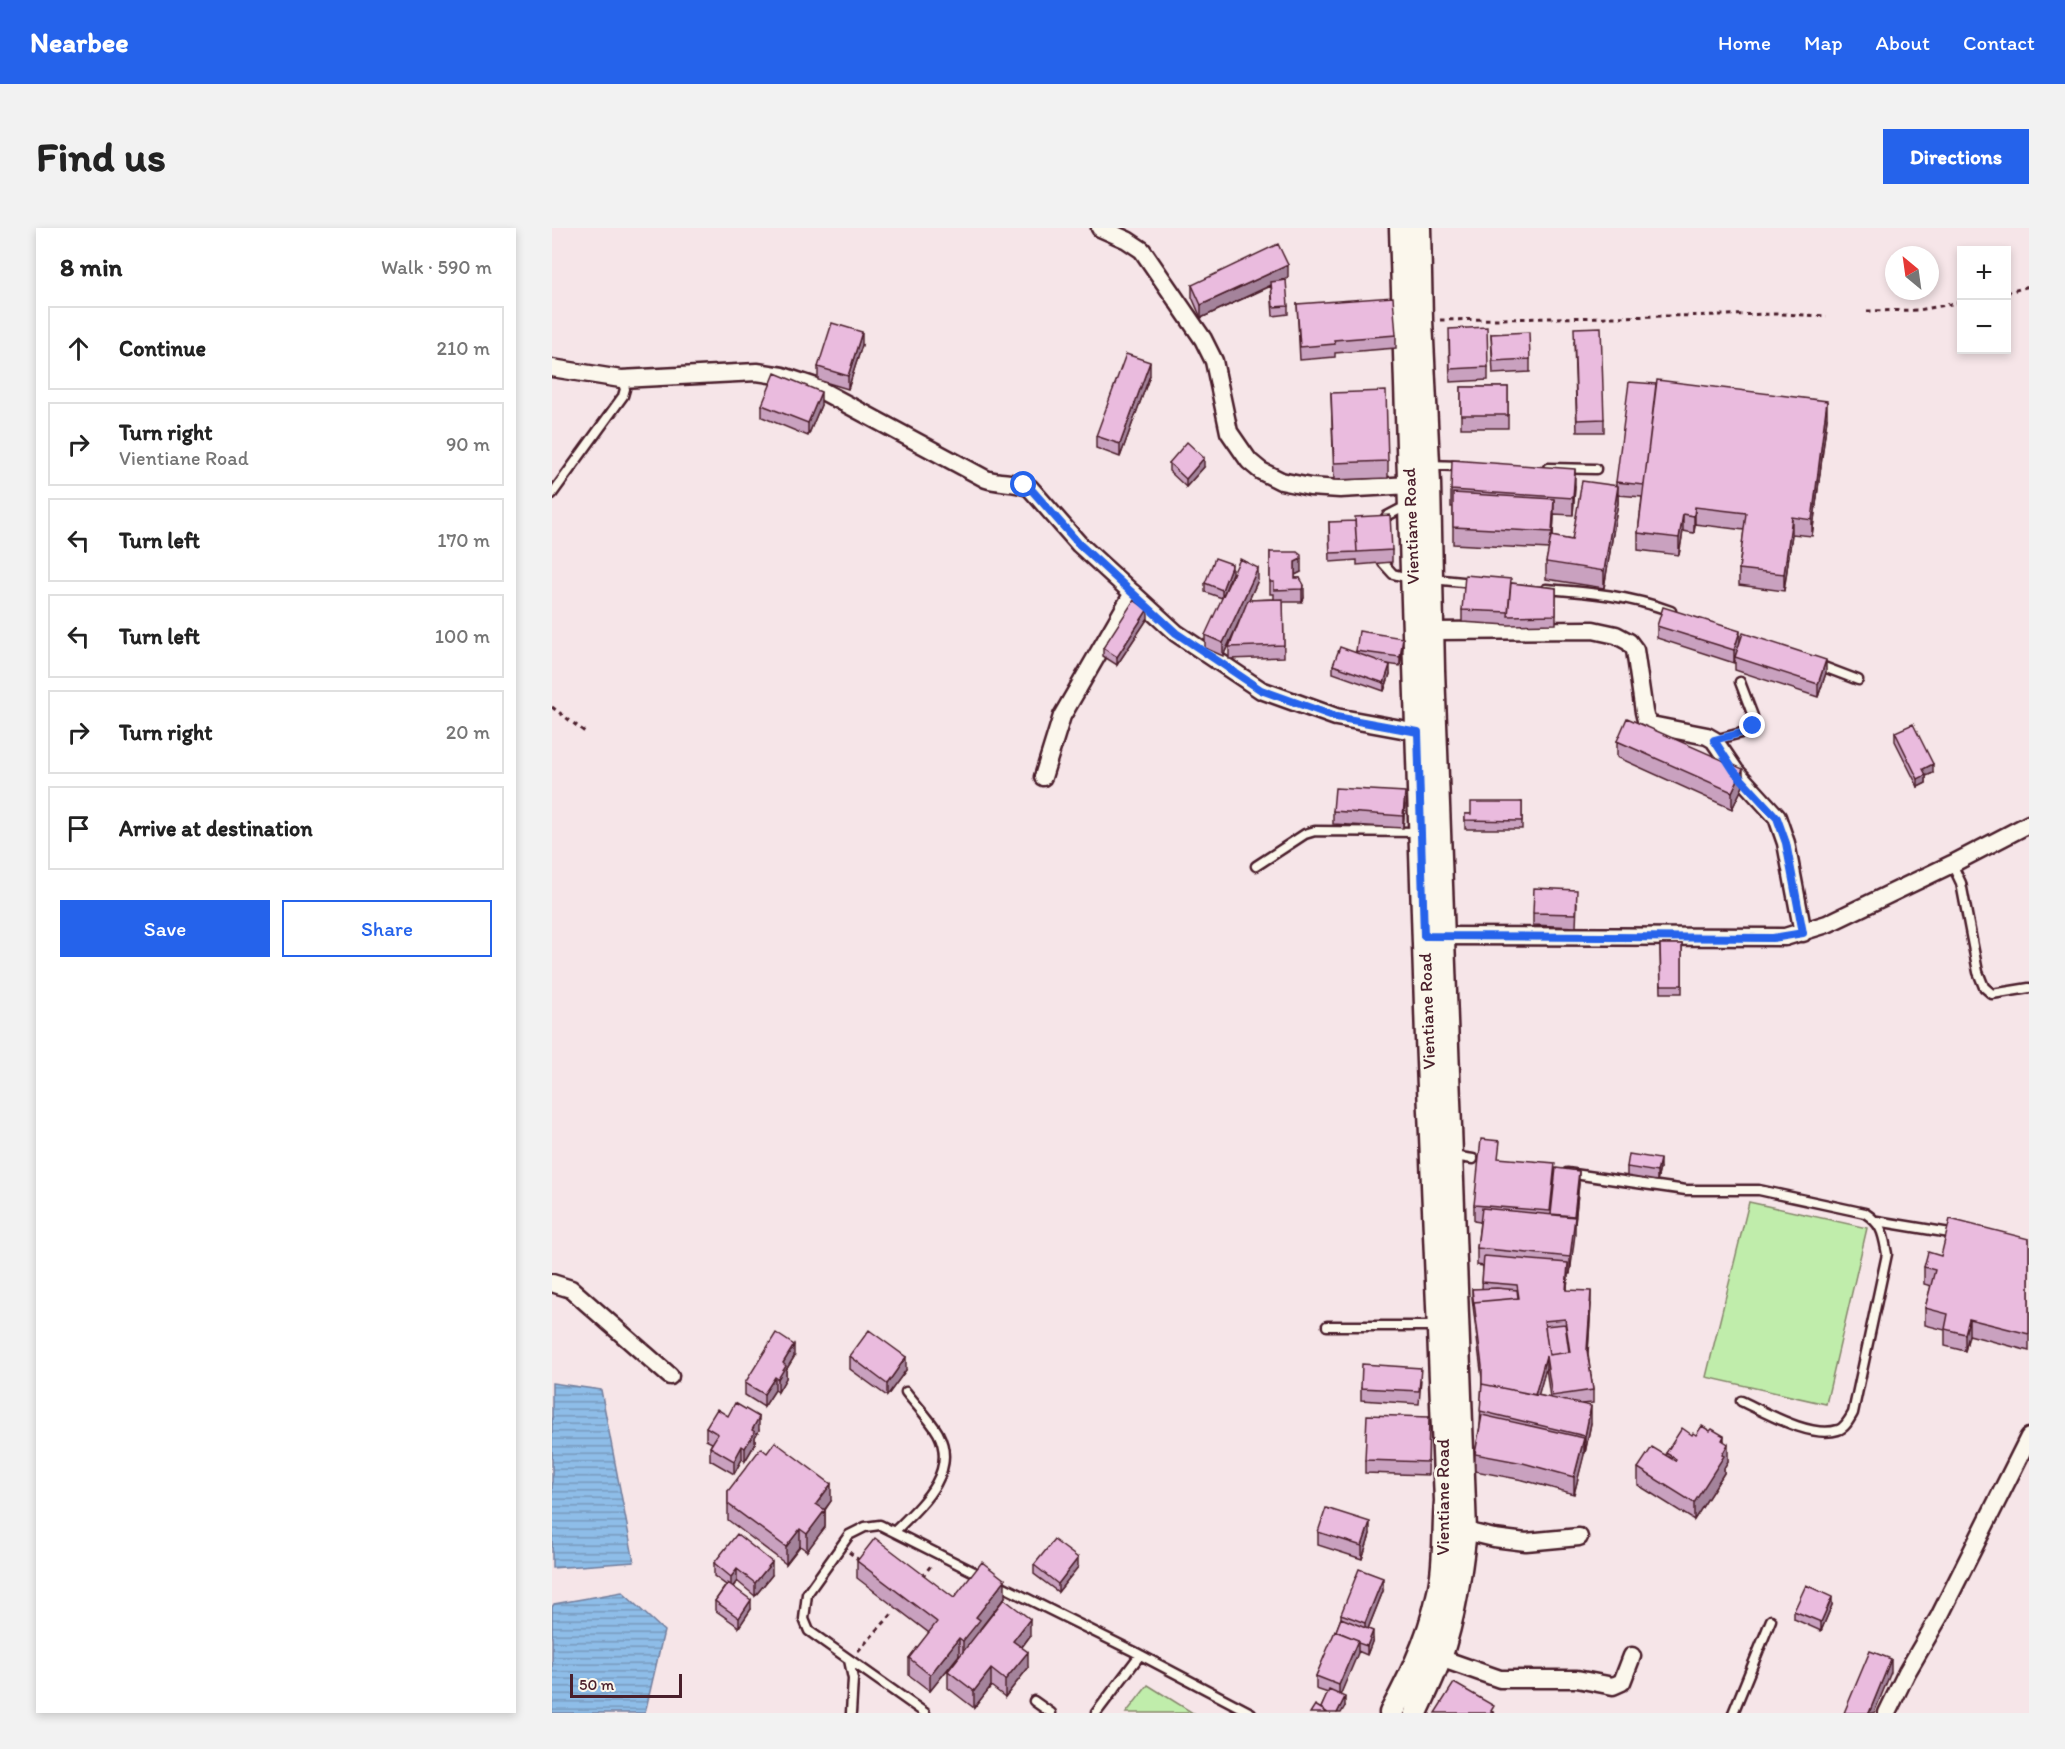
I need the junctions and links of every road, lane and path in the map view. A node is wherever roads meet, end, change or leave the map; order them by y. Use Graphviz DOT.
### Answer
graph roads {
  1 [pos="1100,228"];
  2 [pos="1401,228"];
  3 [pos="1419,228"];
  4 [pos="2029,286"];
  5 [pos="2011,292"];
  6 [pos="1957,303"];
  7 [pos="1867,311"];
  8 [pos="1827,316"];
  9 [pos="1421,321"];
  10 [pos="552,368"];
  11 [pos="621,380"];
  12 [pos="1428,465"];
  13 [pos="1473,466"];
  14 [pos="1540,467"];
  15 [pos="1596,469"];
  16 [pos="552,494"];
  17 [pos="1410,494"];
  18 [pos="1378,528"];
  19 [pos="1383,563"];
  20 [pos="1422,579"];
  21 [pos="1487,584"];
  22 [pos="1532,588"];
  23 [pos="1132,593"];
  24 [pos="1679,614"];
  25 [pos="1432,632"];
  26 [pos="1804,660"];
  27 [pos="1858,680"];
  28 [pos="1740,682"];
  29 [pos="552,707"];
  30 [pos="585,732"];
  31 [pos="1418,732"];
  32 [pos="1714,740"];
  33 [pos="1043,777"];
  34 [pos="2029,824"];
  35 [pos="1421,832"];
  36 [pos="1952,864"];
  37 [pos="1256,866"];
  38 [pos="1803,933"];
  39 [pos="1434,936"];
  40 [pos="2029,988"];
  41 [pos="1559,1172"];
  42 [pos="1877,1221"];
  43 [pos="1971,1237"];
  44 [pos="552,1283"];
  45 [pos="1328,1326"];
  46 [pos="1440,1326"];
  47 [pos="670,1376"];
  48 [pos="906,1392"];
  49 [pos="1741,1401"];
  50 [pos="2029,1437"];
  51 [pos="1465,1531"];
  52 [pos="894,1532"];
  53 [pos="1579,1537"];
  54 [pos="939,1555"];
  55 [pos="918,1583"];
  56 [pos="893,1613"];
  57 [pos="1771,1620"];
  58 [pos="1140,1655"];
  59 [pos="1632,1656"];
  60 [pos="1440,1658"];
  61 [pos="849,1660"];
  62 [pos="1034,1701"];
  63 [pos="916,1707"];
  64 [pos="851,1713"];
  65 [pos="907,1713"];
  66 [pos="924,1713"];
  67 [pos="1051,1713"];
  68 [pos="1096,1713"];
  69 [pos="1251,1713"];
  70 [pos="1391,1713"];
  71 [pos="1416,1713"];
  72 [pos="1733,1713"];
  73 [pos="1887,1713"];
  1 -- 17 [label="street"];
  2 -- 17 [label="main road, Vientiane Road"];
  3 -- 9 [label="main road"];
  4 -- 5 [label="path"];
  6 -- 7 [label="path"];
  8 -- 9 [label="path"];
  9 -- 12 [label="main road"];
  10 -- 11 [label="street"];
  11 -- 16 [label="lane"];
  11 -- 23 [label="street"];
  12 -- 13 [label="lane"];
  12 -- 20 [label="main road"];
  14 -- 15 [label="lane"];
  17 -- 18 [label="lane"];
  17 -- 20 [label="main road, Vientiane Road"];
  19 -- 20 [label="lane"];
  20 -- 21 [label="lane"];
  20 -- 25 [label="main road"];
  20 -- 31 [label="main road, Vientiane Road"];
  22 -- 24 [label="lane"];
  23 -- 31 [label="street"];
  23 -- 33 [label="street"];
  25 -- 32 [label="street"];
  25 -- 39 [label="main road"];
  26 -- 27 [label="lane"];
  28 -- 32 [label="lane"];
  29 -- 30 [label="path"];
  31 -- 35 [label="main road, Vientiane Road"];
  32 -- 38 [label="street"];
  34 -- 36 [label="street"];
  35 -- 37 [label="lane"];
  35 -- 39 [label="main road, Vientiane Road"];
  36 -- 38 [label="street"];
  36 -- 40 [label="lane"];
  38 -- 39 [label="street"];
  39 -- 46 [label="main road, Vientiane Road"];
  39 -- 51 [label="main road"];
  41 -- 42 [label="lane"];
  42 -- 43 [label="lane"];
  42 -- 49 [label="lane"];
  44 -- 47 [label="street"];
  45 -- 46 [label="lane"];
  46 -- 70 [label="main road, Vientiane Road"];
  48 -- 52 [label="lane"];
  50 -- 73 [label="street"];
  51 -- 53 [label="street"];
  51 -- 60 [label="main road"];
  52 -- 54 [label="lane"];
  52 -- 61 [label="lane"];
  54 -- 55 [label="path"];
  54 -- 58 [label="lane"];
  56 -- 61 [label="path"];
  57 -- 72 [label="lane"];
  58 -- 68 [label="lane"];
  58 -- 69 [label="lane"];
  59 -- 60 [label="street"];
  60 -- 71 [label="main road"];
  61 -- 63 [label="lane"];
  61 -- 64 [label="lane"];
  62 -- 67 [label="lane"];
  63 -- 65 [label="lane"];
  63 -- 66 [label="lane"];
}
